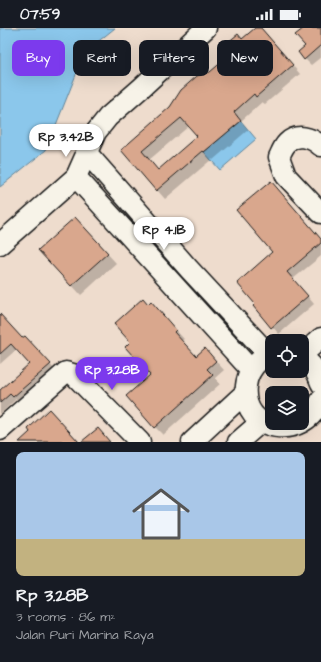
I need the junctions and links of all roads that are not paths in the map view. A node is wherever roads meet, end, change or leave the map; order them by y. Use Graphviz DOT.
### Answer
graph roads {
  1 [pos="206,28"];
  2 [pos="321,146"];
  3 [pos="86,152"];
  4 [pos="76,177"];
  5 [pos="321,213"];
  6 [pos="0,244"];
  7 [pos="189,269"];
  8 [pos="172,284"];
  9 [pos="321,338"];
  10 [pos="265,348"];
  11 [pos="309,349"];
  12 [pos="265,358"];
  13 [pos="309,362"];
  14 [pos="251,370"];
  15 [pos="320,376"];
  16 [pos="245,393"];
  17 [pos="321,400"];
  18 [pos="261,422"];
  19 [pos="316,425"];
  20 [pos="0,430"];
  21 [pos="140,442"];
  22 [pos="192,442"];
  23 [pos="238,442"];
  1 -- 3 [label="street"];
  2 -- 5 [label="street"];
  3 -- 4 [label="street"];
  3 -- 7 [label="street"];
  4 -- 6 [label="street"];
  4 -- 8 [label="street"];
  7 -- 8 [label="street"];
  7 -- 10 [label="street"];
  8 -- 14 [label="street"];
  9 -- 11 [label="street"];
  12 -- 14 [label="street"];
  13 -- 15 [label="street"];
  14 -- 16 [label="street"];
  16 -- 18 [label="street"];
  16 -- 22 [label="street"];
  17 -- 19 [label="street"];
  18 -- 19 [label="street"];
  18 -- 23 [label="street"];
  20 -- 21 [label="street"];
}
